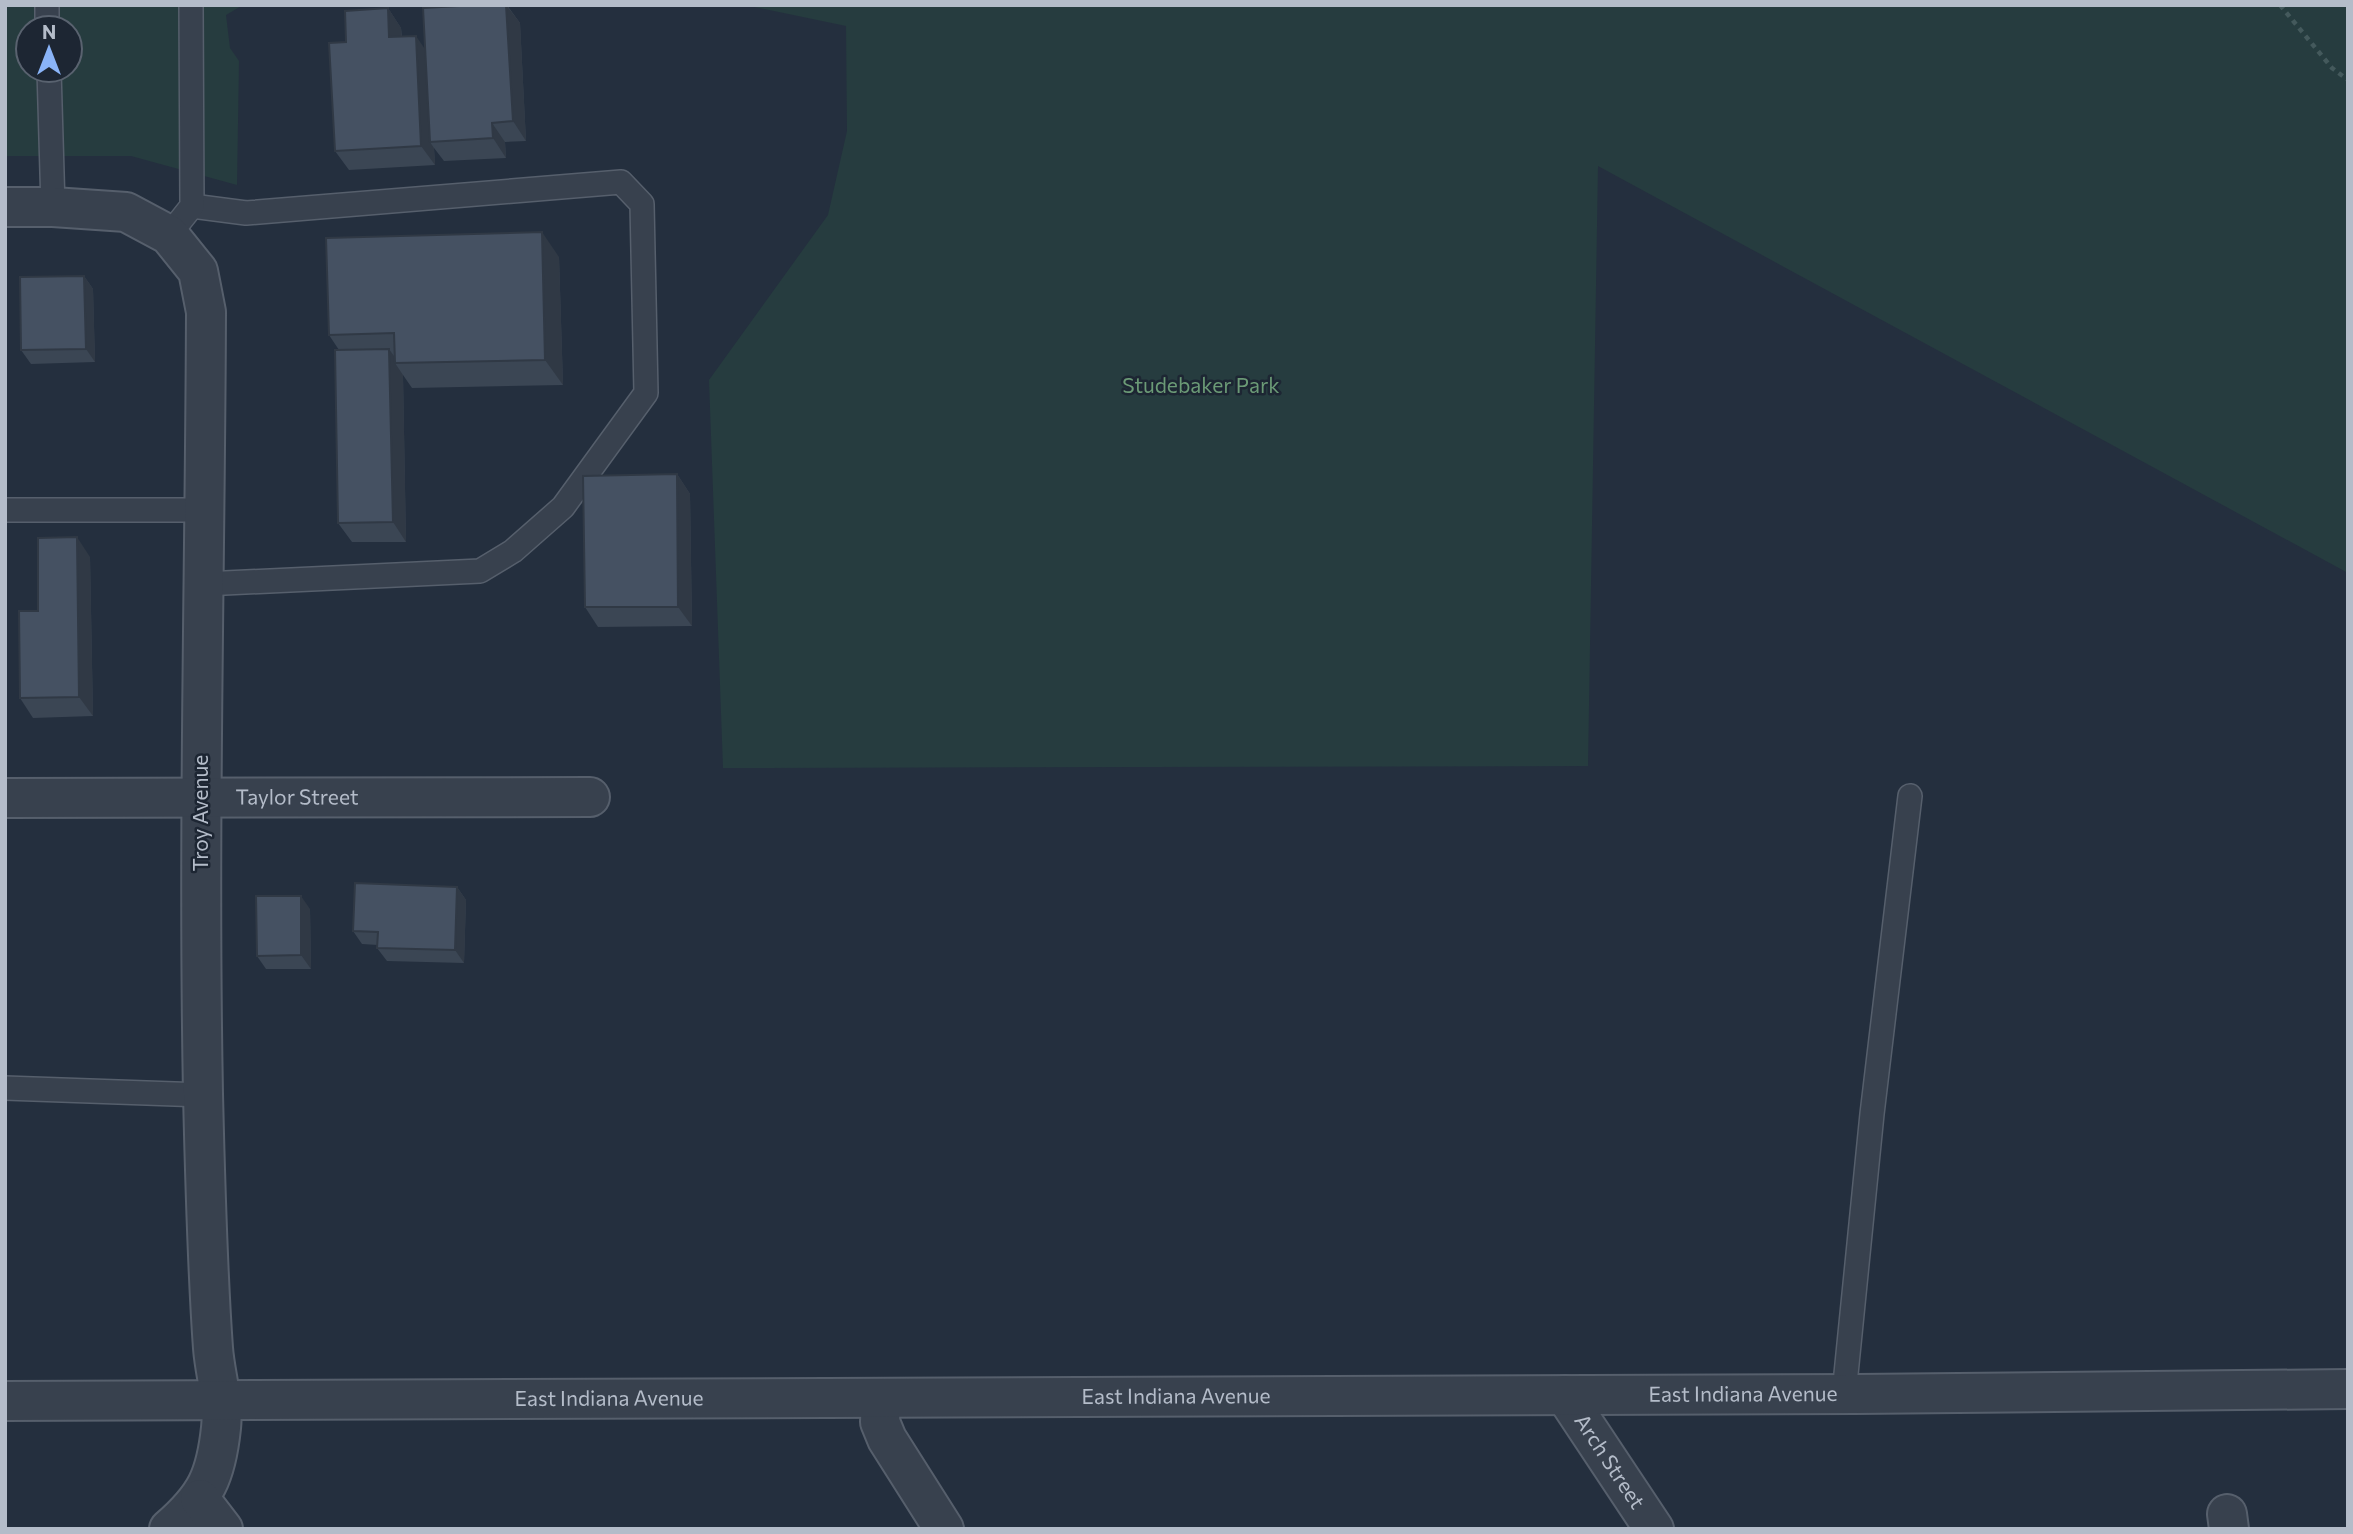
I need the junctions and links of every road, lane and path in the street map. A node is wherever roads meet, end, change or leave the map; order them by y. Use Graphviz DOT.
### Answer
graph roads {
  1 [pos="191,5"];
  2 [pos="2280,5"];
  3 [pos="2348,80"];
  4 [pos="49,84"];
  5 [pos="5,207"];
  6 [pos="53,207"];
  7 [pos="181,221"];
  8 [pos="5,510"];
  9 [pos="205,510"];
  10 [pos="204,584"];
  11 [pos="1910,796"];
  12 [pos="590,797"];
  13 [pos="5,798"];
  14 [pos="201,799"];
  15 [pos="5,1088"];
  16 [pos="204,1095"];
  17 [pos="2348,1389"];
  18 [pos="1844,1394"];
  19 [pos="1565,1395"];
  20 [pos="881,1398"];
  21 [pos="5,1401"];
  22 [pos="222,1401"];
  23 [pos="200,1499"];
  24 [pos="169,1529"];
  25 [pos="223,1529"];
  26 [pos="944,1529"];
  27 [pos="1654,1529"];
  1 -- 7 [label="lane"];
  2 -- 3 [label="path"];
  4 -- 6 [label="lane"];
  5 -- 6 [label="street"];
  6 -- 7 [label="street"];
  7 -- 9 [label="street, Troy Avenue"];
  7 -- 10 [label="lane"];
  8 -- 9 [label="lane"];
  9 -- 10 [label="street, Troy Avenue"];
  10 -- 14 [label="street, Troy Avenue"];
  11 -- 18 [label="lane"];
  12 -- 14 [label="street, Taylor Street"];
  13 -- 14 [label="street, Taylor Street"];
  14 -- 16 [label="street, Troy Avenue"];
  15 -- 16 [label="lane"];
  16 -- 22 [label="street, Troy Avenue"];
  17 -- 18 [label="street, East Indiana Avenue"];
  18 -- 19 [label="street, East Indiana Avenue"];
  19 -- 20 [label="street, East Indiana Avenue"];
  19 -- 27 [label="street, Arch Street"];
  20 -- 22 [label="street, East Indiana Avenue"];
  20 -- 26 [label="street"];
  21 -- 22 [label="street, East Indiana Avenue"];
  22 -- 23 [label="street, Troy Avenue"];
  23 -- 24 [label="street"];
  23 -- 25 [label="street"];
}
